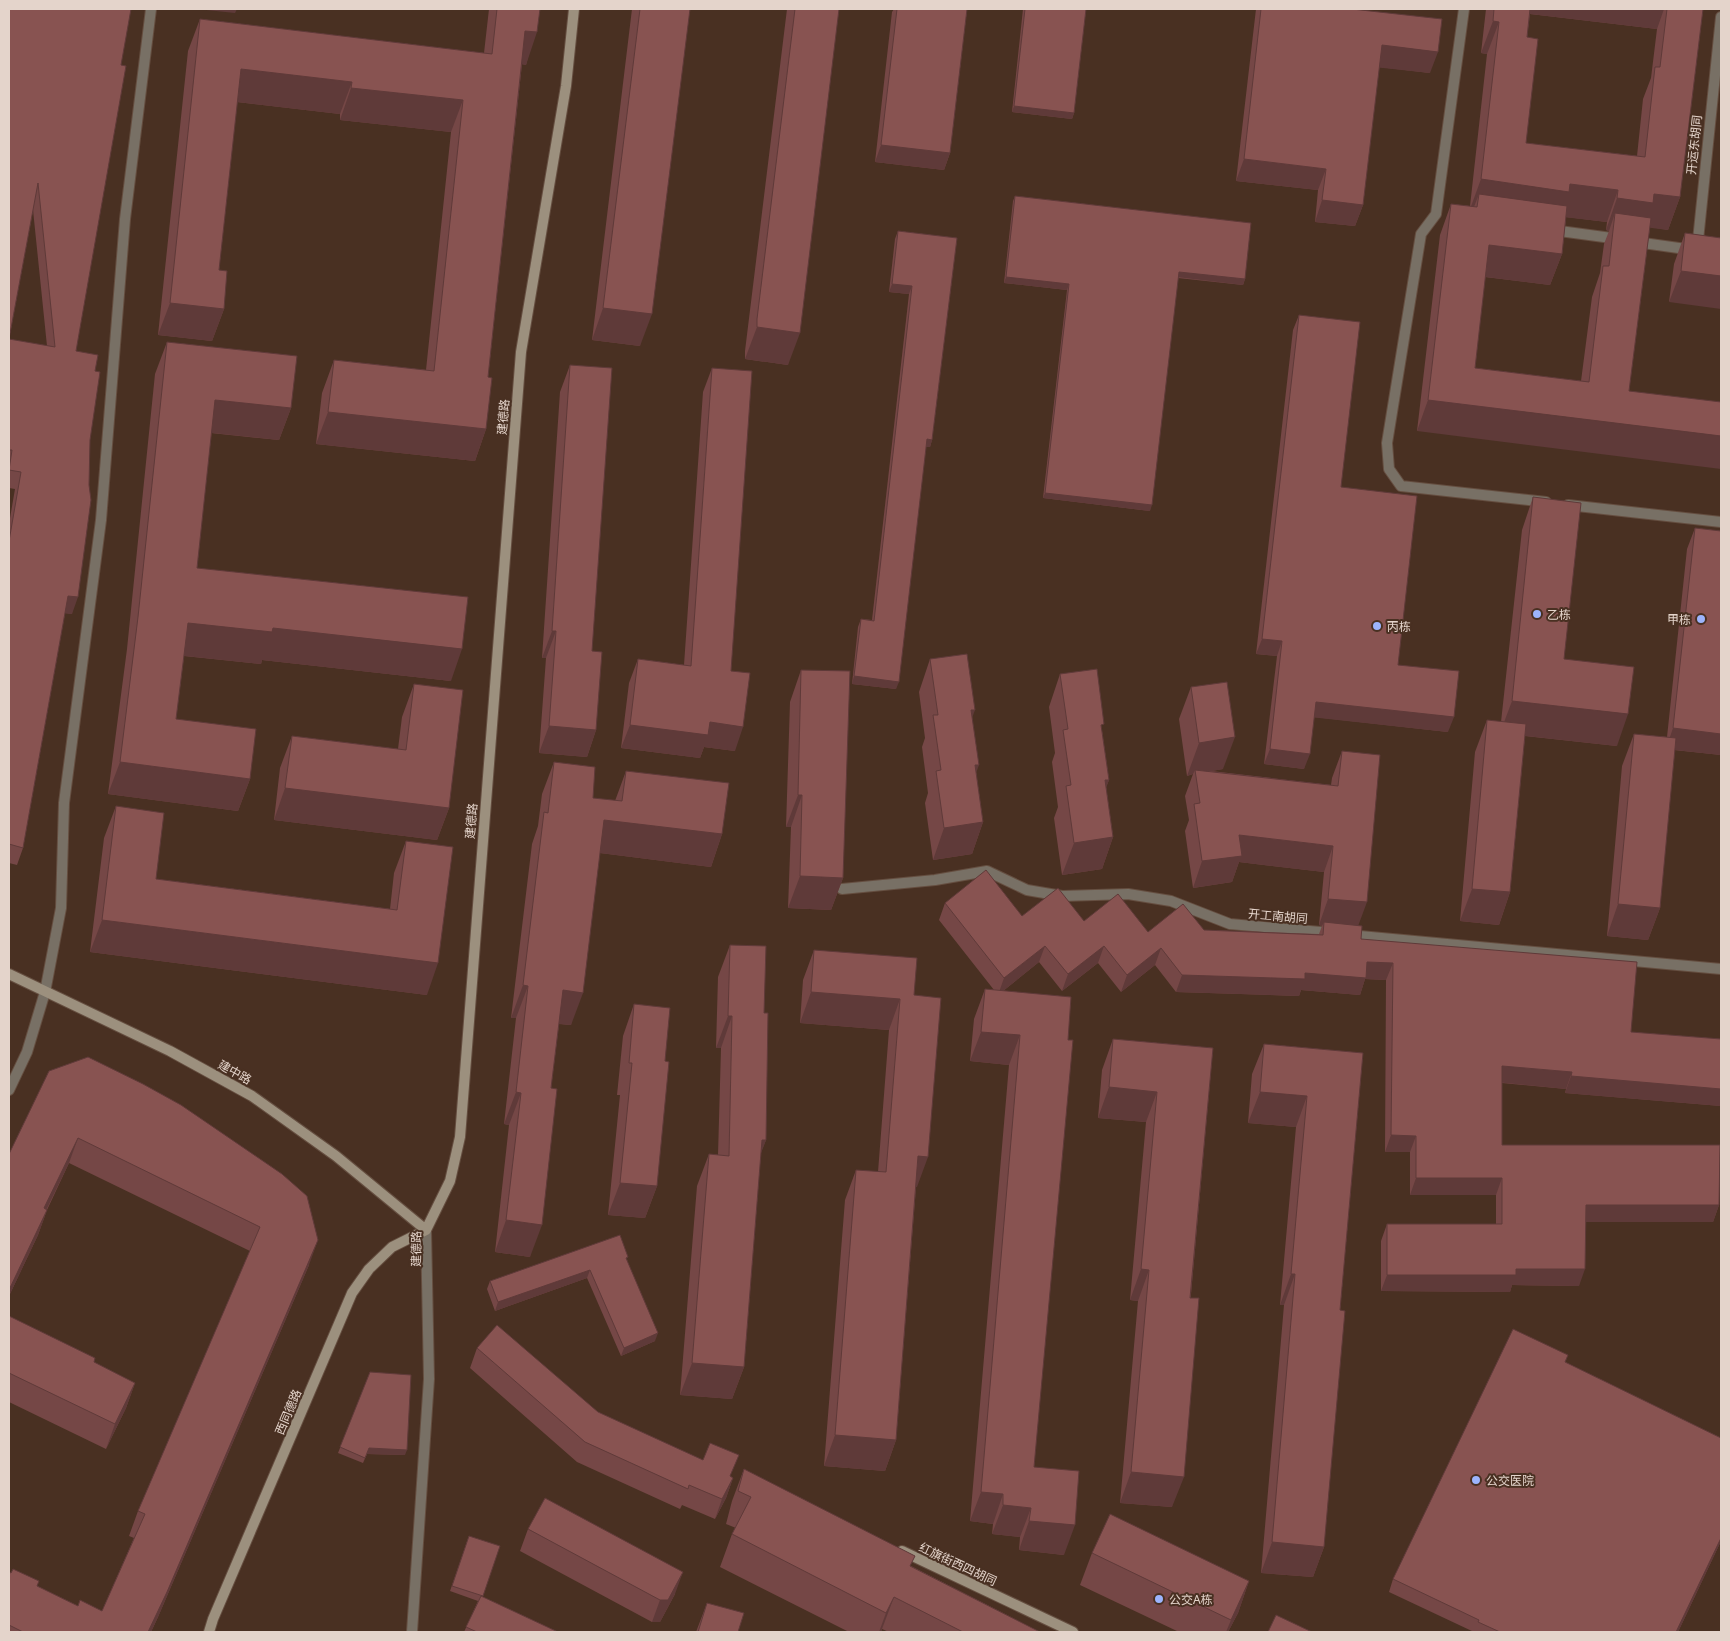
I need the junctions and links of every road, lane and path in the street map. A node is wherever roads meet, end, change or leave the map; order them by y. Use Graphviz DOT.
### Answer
graph roads {
  1 [pos="151,9"];
  2 [pos="574,9"];
  3 [pos="1464,9"];
  4 [pos="1721,17"];
  5 [pos="1543,229"];
  6 [pos="1697,250"];
  7 [pos="1721,253"];
  8 [pos="1721,522"];
  9 [pos="842,889"];
  10 [pos="1721,969"];
  11 [pos="9,974"];
  12 [pos="45,992"];
  13 [pos="9,1090"];
  14 [pos="426,1230"];
  15 [pos="890,1544"];
  16 [pos="209,1632"];
  17 [pos="412,1632"];
  18 [pos="1073,1632"];
  1 -- 12 [label="street"];
  2 -- 14 [label="street, 建德路"];
  3 -- 8 [label="street"];
  4 -- 6 [label="street, 开运东胡同"];
  5 -- 6 [label="street"];
  6 -- 7 [label="street"];
  9 -- 10 [label="street, 开工南胡同"];
  11 -- 12 [label="street, 建中路"];
  12 -- 13 [label="street"];
  12 -- 14 [label="street, 建中路"];
  14 -- 16 [label="street, 西同德路"];
  14 -- 17 [label="street, 建德路"];
  15 -- 18 [label="street, 红旗街西四胡同"];
}
